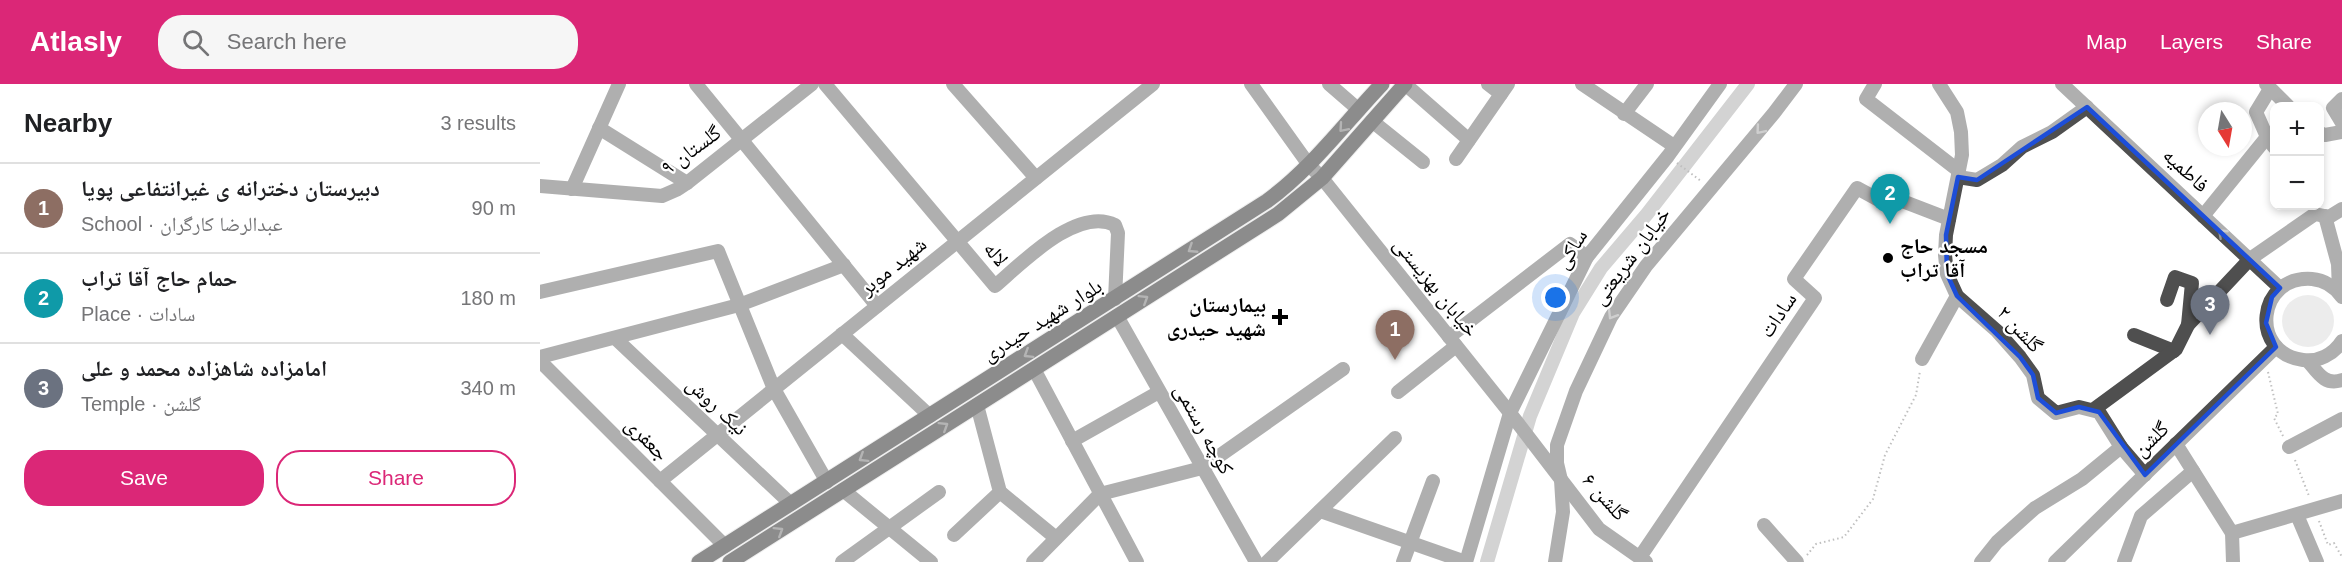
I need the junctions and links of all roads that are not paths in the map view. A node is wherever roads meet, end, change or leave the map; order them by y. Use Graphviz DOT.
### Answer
graph roads {
  1 [pos="619,84"];
  2 [pos="696,84"];
  3 [pos="812,84"];
  4 [pos="825,84"];
  5 [pos="1153,84"];
  6 [pos="1251,84"];
  7 [pos="1329,84"];
  8 [pos="1382,84"];
  9 [pos="1405,84"];
  10 [pos="1488,84"];
  11 [pos="1582,84"];
  12 [pos="1647,84"];
  13 [pos="1720,84"];
  14 [pos="1796,84"];
  15 [pos="1875,84"];
  16 [pos="1939,84"];
  17 [pos="2062,84"];
  18 [pos="958,86"];
  19 [pos="2268,86"];
  20 [pos="1505,89"];
  21 [pos="2342,99"];
  22 [pos="2284,102"];
  23 [pos="2087,107"];
  24 [pos="1359,110"];
  25 [pos="1624,114"];
  26 [pos="1372,121"];
  27 [pos="2342,123"];
  28 [pos="599,128"];
  29 [pos="2342,132"];
  30 [pos="2324,134"];
  31 [pos="741,139"];
  32 [pos="1469,140"];
  33 [pos="2270,140"];
  34 [pos="2270,143"];
  35 [pos="1674,146"];
  36 [pos="1455,159"];
  37 [pos="1423,162"];
  38 [pos="1309,165"];
  39 [pos="1958,174"];
  40 [pos="1036,178"];
  41 [pos="1322,178"];
  42 [pos="687,183"];
  43 [pos="540,186"];
  44 [pos="572,189"];
  45 [pos="2342,209"];
  46 [pos="2203,216"];
  47 [pos="2325,216"];
  48 [pos="1949,219"];
  49 [pos="958,241"];
  50 [pos="1587,257"];
  51 [pos="2250,259"];
  52 [pos="844,265"];
  53 [pos="2280,288"];
  54 [pos="540,292"];
  55 [pos="2340,295"];
  56 [pos="1957,296"];
  57 [pos="1115,298"];
  58 [pos="2167,300"];
  59 [pos="739,305"];
  60 [pos="877,306"];
  61 [pos="1117,316"];
  62 [pos="2187,325"];
  63 [pos="842,334"];
  64 [pos="2134,335"];
  65 [pos="615,338"];
  66 [pos="2342,341"];
  67 [pos="1453,342"];
  68 [pos="2276,346"];
  69 [pos="2174,351"];
  70 [pos="540,359"];
  71 [pos="1922,359"];
  72 [pos="2308,361"];
  73 [pos="1034,369"];
  74 [pos="1343,369"];
  75 [pos="2342,380"];
  76 [pos="774,389"];
  77 [pos="1159,392"];
  78 [pos="1398,392"];
  79 [pos="977,405"];
  80 [pos="2093,410"];
  81 [pos="930,416"];
  82 [pos="1514,418"];
  83 [pos="2342,419"];
  84 [pos="717,434"];
  85 [pos="1395,438"];
  86 [pos="1072,441"];
  87 [pos="2176,444"];
  88 [pos="2121,447"];
  89 [pos="2289,447"];
  90 [pos="1540,453"];
  91 [pos="1202,468"];
  92 [pos="2193,471"];
  93 [pos="2145,475"];
  94 [pos="1561,480"];
  95 [pos="660,481"];
  96 [pos="1433,481"];
  97 [pos="835,483"];
  98 [pos="939,492"];
  99 [pos="1000,492"];
  100 [pos="1100,494"];
  101 [pos="2342,501"];
  102 [pos="792,504"];
  103 [pos="1320,511"];
  104 [pos="2297,515"];
  105 [pos="1764,525"];
  106 [pos="889,527"];
  107 [pos="2232,533"];
  108 [pos="954,535"];
  109 [pos="1056,538"];
  110 [pos="1410,543"];
  111 [pos="725,546"];
  112 [pos="1643,560"];
  113 [pos="2057,561"];
  114 [pos="699,562"];
  115 [pos="730,562"];
  116 [pos="842,562"];
  117 [pos="931,562"];
  118 [pos="1033,562"];
  119 [pos="1137,562"];
  120 [pos="1256,562"];
  121 [pos="1268,562"];
  122 [pos="1403,562"];
  123 [pos="1466,562"];
  124 [pos="1555,562"];
  125 [pos="1797,562"];
  126 [pos="1981,562"];
  127 [pos="2124,562"];
  128 [pos="2233,562"];
  129 [pos="2317,562"];
  1 -- 28 [label="street"];
  2 -- 31 [label="street"];
  3 -- 31 [label="street, گلستان ۹"];
  4 -- 49 [label="street, لاله"];
  5 -- 40 [label="street, شهید موبر"];
  6 -- 38 [label="street, خیابان بهزیستی"];
  7 -- 24 [label="street"];
  8 -- 24 [label="main road, بلوار شهید حیدری"];
  9 -- 26 [label="main road, بلوار شهید حیدری"];
  9 -- 32 [label="street"];
  10 -- 20 [label="street"];
  11 -- 25 [label="street"];
  12 -- 25 [label="street"];
  13 -- 35 [label="street, ساکی"];
  14 -- 94 [label="street, خیابان شریعتی, one-way"];
  15 -- 39 [label="street"];
  16 -- 39 [label="street"];
  17 -- 23 [label="street, فاطمیه"];
  18 -- 40 [label="street"];
  19 -- 22 [label="street"];
  19 -- 33 [label="street"];
  20 -- 32 [label="street"];
  21 -- 27 [label="street"];
  23 -- 39 [label="street"];
  23 -- 46 [label="street, فاطمیه"];
  24 -- 38 [label="main road, بلوار شهید حیدری, one-way"];
  25 -- 35 [label="street"];
  26 -- 37 [label="street"];
  26 -- 41 [label="main road, بلوار شهید حیدری"];
  28 -- 42 [label="street"];
  28 -- 44 [label="street"];
  29 -- 30 [label="street"];
  31 -- 42 [label="street, گلستان ۹"];
  31 -- 52 [label="street"];
  32 -- 36 [label="street"];
  34 -- 46 [label="street"];
  35 -- 50 [label="street, ساکی"];
  38 -- 41 [label="street, خیابان بهزیستی"];
  38 -- 57 [label="main road, بلوار شهید حیدری, one-way"];
  39 -- 48 [label="street"];
  40 -- 49 [label="street, شهید موبر"];
  61 -- 41 [label="main road, بلوار شهید حیدری, one-way"];
  41 -- 67 [label="street, خیابان بهزیستی"];
  42 -- 44 [label="street, گلستان ۹"];
  43 -- 44 [label="street, گلستان ۹"];
  45 -- 47 [label="street"];
  51 -- 46 [label="street, فاطمیه, one-way"];
  47 -- 51 [label="street"];
  47 -- 55 [label="street"];
  48 -- 56 [label="street"];
  48 -- 112 [label="street, سادات"];
  49 -- 57 [label="street, لاله"];
  49 -- 60 [label="street, شهید موبر"];
  50 -- 67 [label="street"];
  50 -- 82 [label="street, ساکی"];
  51 -- 53 [label="street, فاطمیه"];
  51 -- 62 [label="street"];
  52 -- 59 [label="street"];
  52 -- 60 [label="street"];
  53 -- 55 [label="street"];
  53 -- 68 [label="street"];
  54 -- 59 [label="street"];
  56 -- 71 [label="street"];
  56 -- 80 [label="street, گلشن ۲"];
  57 -- 81 [label="main road, بلوار شهید حیدری, one-way"];
  58 -- 62 [label="street"];
  59 -- 65 [label="street"];
  59 -- 76 [label="street"];
  60 -- 63 [label="street, شهید موبر"];
  61 -- 73 [label="main road, بلوار شهید حیدری"];
  61 -- 77 [label="street, کوچه رستمی"];
  62 -- 69 [label="street"];
  63 -- 76 [label="street, شهید موبر"];
  63 -- 81 [label="street"];
  64 -- 69 [label="street"];
  65 -- 70 [label="street"];
  65 -- 84 [label="street, نیک روش"];
  66 -- 72 [label="street"];
  67 -- 78 [label="street"];
  67 -- 82 [label="street, خیابان بهزیستی"];
  68 -- 72 [label="street"];
  68 -- 87 [label="street, گلشن"];
  69 -- 80 [label="street"];
  70 -- 95 [label="street, جعفری"];
  72 -- 75 [label="street"];
  73 -- 79 [label="main road, بلوار شهید حیدری"];
  73 -- 86 [label="street"];
  74 -- 91 [label="street"];
  76 -- 84 [label="street, شهید موبر"];
  76 -- 97 [label="street"];
  77 -- 86 [label="street"];
  77 -- 91 [label="street, کوچه رستمی"];
  97 -- 79 [label="main road, بلوار شهید حیدری, one-way"];
  79 -- 99 [label="street"];
  80 -- 88 [label="street"];
  81 -- 97 [label="main road, بلوار شهید حیدری, one-way"];
  82 -- 90 [label="street, خیابان بهزیستی"];
  82 -- 123 [label="street, ساکی"];
  83 -- 89 [label="street"];
  84 -- 95 [label="street, شهید موبر"];
  84 -- 102 [label="street, نیک روش"];
  85 -- 103 [label="street"];
  86 -- 100 [label="street"];
  87 -- 92 [label="street"];
  87 -- 93 [label="street, گلشن"];
  88 -- 93 [label="street"];
  88 -- 126 [label="street"];
  90 -- 94 [label="street, گلشن ۶"];
  91 -- 100 [label="street"];
  91 -- 120 [label="street, کوچه رستمی"];
  92 -- 107 [label="street"];
  92 -- 127 [label="street"];
  93 -- 113 [label="street, گلشن"];
  94 -- 112 [label="street, گلشن ۶"];
  94 -- 124 [label="street, خیابان شریعتی"];
  95 -- 111 [label="street, جعفری"];
  96 -- 110 [label="street"];
  97 -- 102 [label="main road, بلوار شهید حیدری"];
  97 -- 106 [label="street"];
  115 -- 97 [label="main road, بلوار شهید حیدری, one-way"];
  98 -- 106 [label="street"];
  99 -- 108 [label="street"];
  99 -- 109 [label="street"];
  100 -- 109 [label="street"];
  100 -- 119 [label="street"];
  101 -- 104 [label="street"];
  102 -- 111 [label="main road, بلوار شهید حیدری"];
  103 -- 110 [label="street"];
  103 -- 121 [label="street"];
  104 -- 107 [label="street"];
  104 -- 129 [label="street"];
  105 -- 125 [label="street"];
  106 -- 116 [label="street"];
  106 -- 117 [label="street"];
  107 -- 128 [label="street"];
  109 -- 118 [label="street"];
  110 -- 122 [label="street"];
  110 -- 123 [label="street"];
  111 -- 114 [label="main road, بلوار شهید حیدری"];
}
